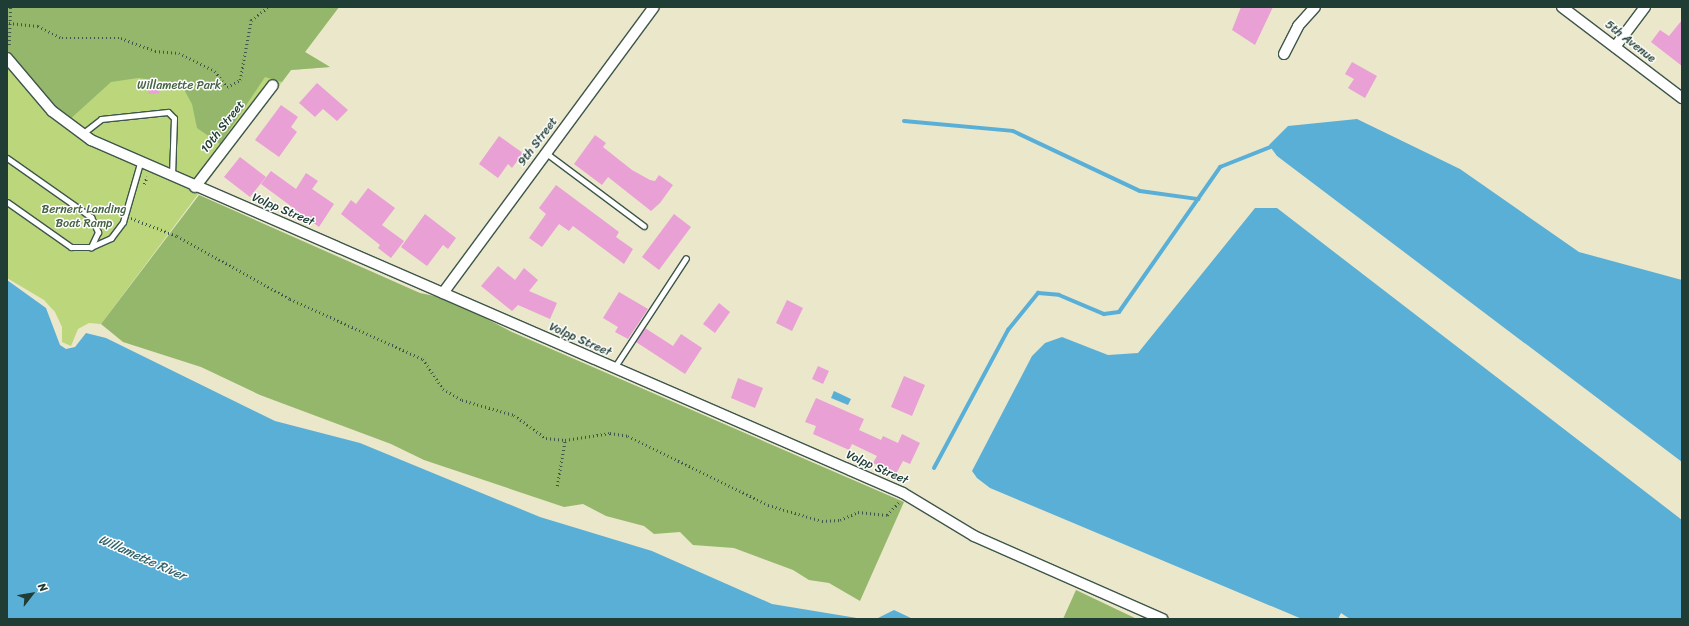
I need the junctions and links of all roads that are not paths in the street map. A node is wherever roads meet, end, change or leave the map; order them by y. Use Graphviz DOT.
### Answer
graph roads {
  1 [pos="654,7"];
  2 [pos="1315,7"];
  3 [pos="1562,7"];
  4 [pos="1644,7"];
  5 [pos="1615,47"];
  6 [pos="1284,54"];
  7 [pos="7,58"];
  8 [pos="273,85"];
  9 [pos="1682,98"];
  10 [pos="82,134"];
  11 [pos="546,153"];
  12 [pos="7,158"];
  13 [pos="140,163"];
  14 [pos="172,177"];
  15 [pos="195,187"];
  16 [pos="7,202"];
  17 [pos="644,226"];
  18 [pos="91,247"];
  19 [pos="686,258"];
  20 [pos="443,293"];
  21 [pos="614,369"];
  22 [pos="1162,619"];
  1 -- 11 [label="street, 9th Street"];
  2 -- 6 [label="street"];
  3 -- 5 [label="street, 5th Avenue"];
  4 -- 5 [label="street"];
  5 -- 9 [label="street, 5th Avenue"];
  7 -- 10 [label="street, Volpp Street"];
  8 -- 15 [label="street, 10th Street"];
  10 -- 13 [label="street, Volpp Street"];
  10 -- 14 [label="lane"];
  11 -- 17 [label="lane"];
  11 -- 20 [label="street, 9th Street"];
  12 -- 18 [label="lane"];
  13 -- 14 [label="street, Volpp Street"];
  13 -- 18 [label="lane"];
  14 -- 15 [label="street, Volpp Street"];
  15 -- 20 [label="street, Volpp Street"];
  16 -- 18 [label="lane"];
  19 -- 21 [label="lane"];
  20 -- 21 [label="street, Volpp Street"];
  21 -- 22 [label="street, Volpp Street"];
}
